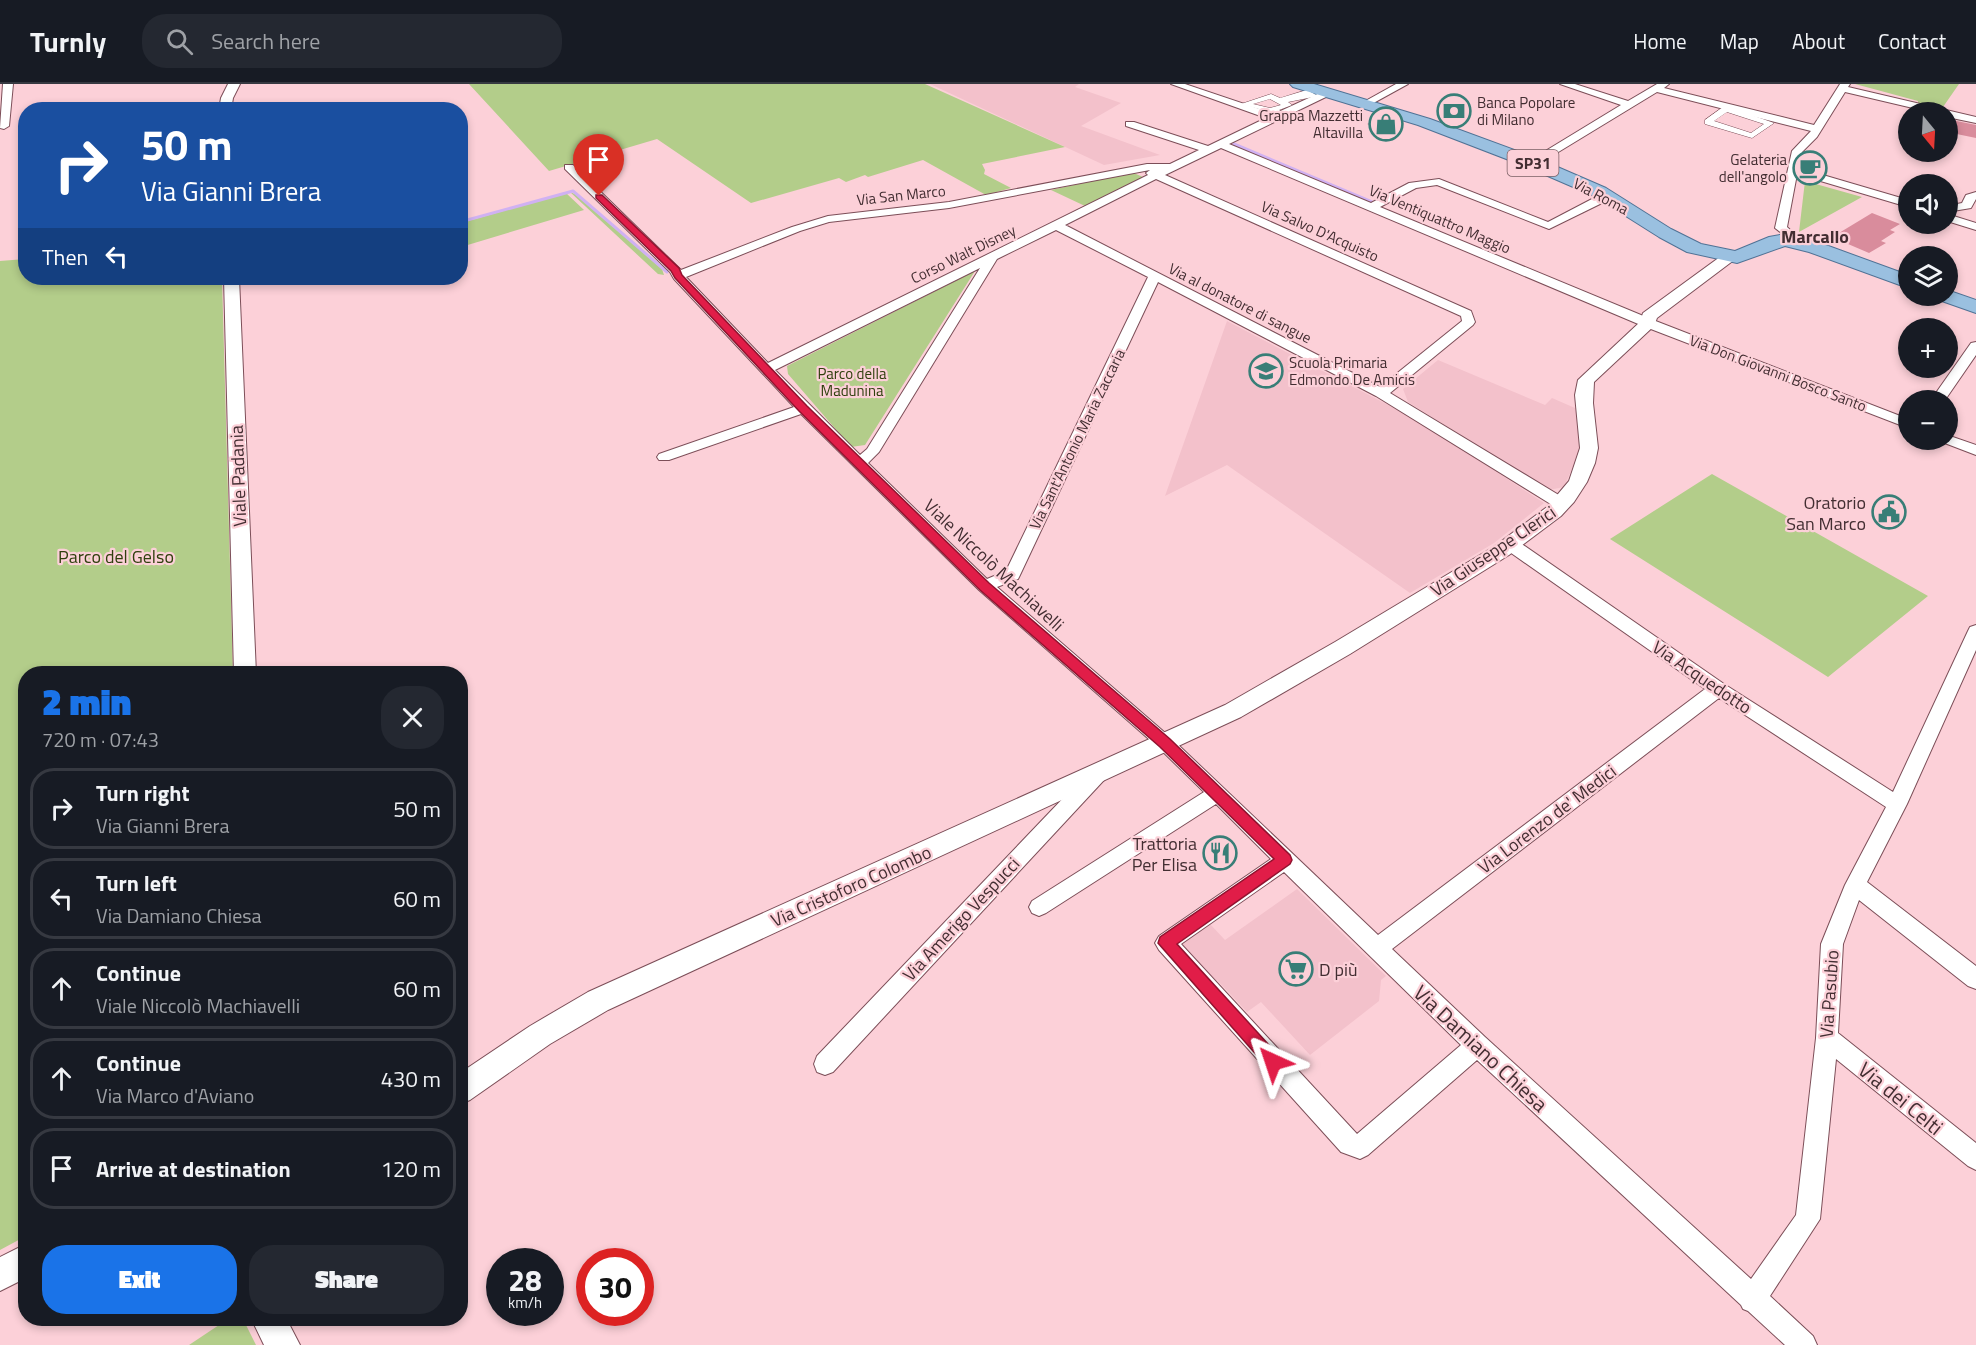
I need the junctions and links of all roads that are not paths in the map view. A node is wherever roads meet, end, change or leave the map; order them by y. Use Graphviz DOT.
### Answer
graph roads {
  1 [pos="8,84"];
  2 [pos="234,84"];
  3 [pos="1176,84"];
  4 [pos="1298,84"];
  5 [pos="1403,84"];
  6 [pos="1565,84"];
  7 [pos="1660,86"];
  8 [pos="1844,86"];
  9 [pos="1319,95"];
  10 [pos="226,102"];
  11 [pos="1903,102"];
  12 [pos="1365,104"];
  13 [pos="1630,105"];
  14 [pos="1726,110"];
  15 [pos="1958,116"];
  16 [pos="1275,118"];
  17 [pos="1976,120"];
  18 [pos="1130,124"];
  19 [pos="4,126"];
  20 [pos="1816,129"];
  21 [pos="1220,144"];
  22 [pos="1209,150"];
  23 [pos="1533,163"];
  24 [pos="569,167"];
  25 [pos="1173,167"];
  26 [pos="1134,170"];
  27 [pos="1794,170"];
  28 [pos="1157,175"];
  29 [pos="1976,195"];
  30 [pos="1610,198"];
  31 [pos="1898,201"];
  32 [pos="1372,207"];
  33 [pos="1958,208"];
  34 [pos="1958,217"];
  35 [pos="1056,225"];
  36 [pos="1976,227"];
  37 [pos="1797,242"];
  38 [pos="1729,256"];
  39 [pos="991,259"];
  40 [pos="678,276"];
  41 [pos="1154,277"];
  42 [pos="1898,278"];
  43 [pos="231,285"];
  44 [pos="1958,300"];
  45 [pos="1976,307"];
  46 [pos="1648,323"];
  47 [pos="1976,346"];
  48 [pos="767,369"];
  49 [pos="1945,390"];
  50 [pos="1381,393"];
  51 [pos="803,408"];
  52 [pos="1898,420"];
  53 [pos="1958,443"];
  54 [pos="1976,450"];
  55 [pos="664,458"];
  56 [pos="859,465"];
  57 [pos="1562,504"];
  58 [pos="1510,544"];
  59 [pos="985,586"];
  60 [pos="1976,631"];
  61 [pos="245,666"];
  62 [pos="1718,689"];
  63 [pos="1165,743"];
  64 [pos="1098,774"];
  65 [pos="1218,793"];
  66 [pos="1897,804"];
  67 [pos="1285,860"];
  68 [pos="1855,885"];
  69 [pos="1039,907"];
  70 [pos="1376,949"];
  71 [pos="1976,979"];
  72 [pos="540,1035"];
  73 [pos="1827,1038"];
  74 [pos="1477,1045"];
  75 [pos="825,1064"];
  76 [pos="468,1067"];
  77 [pos="468,1084"];
  78 [pos="1976,1158"];
  79 [pos="1752,1300"];
  80 [pos="272,1326"];
  81 [pos="285,1326"];
  82 [pos="284,1345"];
  83 [pos="1804,1345"];
  1 -- 19 [label="street"];
  2 -- 10 [label="street"];
  3 -- 16 [label="street"];
  4 -- 9 [label="main road, Via Roma / SP31"];
  5 -- 12 [label="street"];
  6 -- 13 [label="street"];
  7 -- 13 [label="street"];
  7 -- 20 [label="street"];
  8 -- 11 [label="street"];
  8 -- 20 [label="street"];
  9 -- 9 [label="street"];
  9 -- 12 [label="main road, Via Roma / SP31"];
  9 -- 16 [label="street, Via San Marco"];
  12 -- 23 [label="main road, Via Roma / SP31"];
  13 -- 23 [label="street"];
  14 -- 14 [label="street"];
  15 -- 17 [label="street"];
  16 -- 21 [label="street, Via San Marco"];
  18 -- 22 [label="street"];
  20 -- 27 [label="street"];
  21 -- 22 [label="street, Via San Marco"];
  21 -- 32 [label="street, Via Ventiquattro Maggio"];
  22 -- 25 [label="street, Via San Marco"];
  23 -- 30 [label="main road, Via Roma / SP31"];
  24 -- 40 [label="street, Viale Niccolò Machiavelli"];
  25 -- 26 [label="street, Via San Marco"];
  25 -- 28 [label="street, Corso Walt Disney"];
  26 -- 28 [label="street, Via San Marco"];
  26 -- 40 [label="street, Via San Marco"];
  27 -- 31 [label="street"];
  27 -- 37 [label="street"];
  28 -- 35 [label="street, Corso Walt Disney"];
  28 -- 50 [label="street, Via Salvo D'Acquisto"];
  29 -- 33 [label="street"];
  30 -- 32 [label="street"];
  30 -- 38 [label="main road, Via Roma / SP31"];
  32 -- 46 [label="street, Via Ventiquattro Maggio"];
  34 -- 36 [label="street"];
  35 -- 39 [label="street, Corso Walt Disney"];
  35 -- 41 [label="street, Via al donatore di sangue"];
  37 -- 38 [label="main road, Via Giuseppe Clerici / SP31"];
  37 -- 42 [label="main road, SP31"];
  38 -- 46 [label="street, Via Giuseppe Clerici"];
  39 -- 48 [label="street, Corso Walt Disney"];
  39 -- 56 [label="street"];
  40 -- 48 [label="street, Viale Niccolò Machiavelli"];
  41 -- 50 [label="street, Via al donatore di sangue"];
  41 -- 59 [label="street, Via Sant'Antonio Maria Zaccaria"];
  43 -- 61 [label="street, Viale Padania"];
  44 -- 45 [label="main road"];
  46 -- 52 [label="street, Via Don Giovanni Bosco Santo"];
  46 -- 57 [label="street, Via Giuseppe Clerici"];
  47 -- 49 [label="street"];
  48 -- 51 [label="street, Viale Niccolò Machiavelli"];
  50 -- 57 [label="street, Via al donatore di sangue"];
  51 -- 55 [label="street"];
  51 -- 56 [label="street, Viale Niccolò Machiavelli"];
  53 -- 54 [label="street"];
  56 -- 59 [label="street, Viale Niccolò Machiavelli"];
  57 -- 58 [label="street, Via Giuseppe Clerici"];
  58 -- 62 [label="street, Via Acquedotto"];
  58 -- 63 [label="street, Via Giuseppe Clerici"];
  59 -- 63 [label="street, Viale Niccolò Machiavelli"];
  60 -- 66 [label="street, Via Pasubio"];
  62 -- 66 [label="street, Via Acquedotto"];
  62 -- 70 [label="street, Via Lorenzo de' Medici"];
  63 -- 64 [label="street, Via Cristoforo Colombo"];
  63 -- 65 [label="street, Via Damiano Chiesa"];
  64 -- 72 [label="street, Via Cristoforo Colombo"];
  64 -- 75 [label="street, Via Amerigo Vespucci"];
  65 -- 67 [label="street, Via Damiano Chiesa"];
  65 -- 69 [label="street"];
  66 -- 68 [label="street, Via Pasubio"];
  67 -- 70 [label="street, Via Damiano Chiesa"];
  67 -- 74 [label="street"];
  68 -- 71 [label="street"];
  68 -- 73 [label="street, Via Pasubio"];
  70 -- 74 [label="street, Via Damiano Chiesa"];
  72 -- 76 [label="street, Via Cristoforo Colombo"];
  72 -- 77 [label="street, Via Cristoforo Colombo"];
  73 -- 78 [label="street, Via dei Celti"];
  73 -- 79 [label="street, Via Pasubio"];
  74 -- 79 [label="street, Via Damiano Chiesa"];
  79 -- 83 [label="street, Via Damiano Chiesa"];
  80 -- 82 [label="street"];
  81 -- 82 [label="street"];
}
